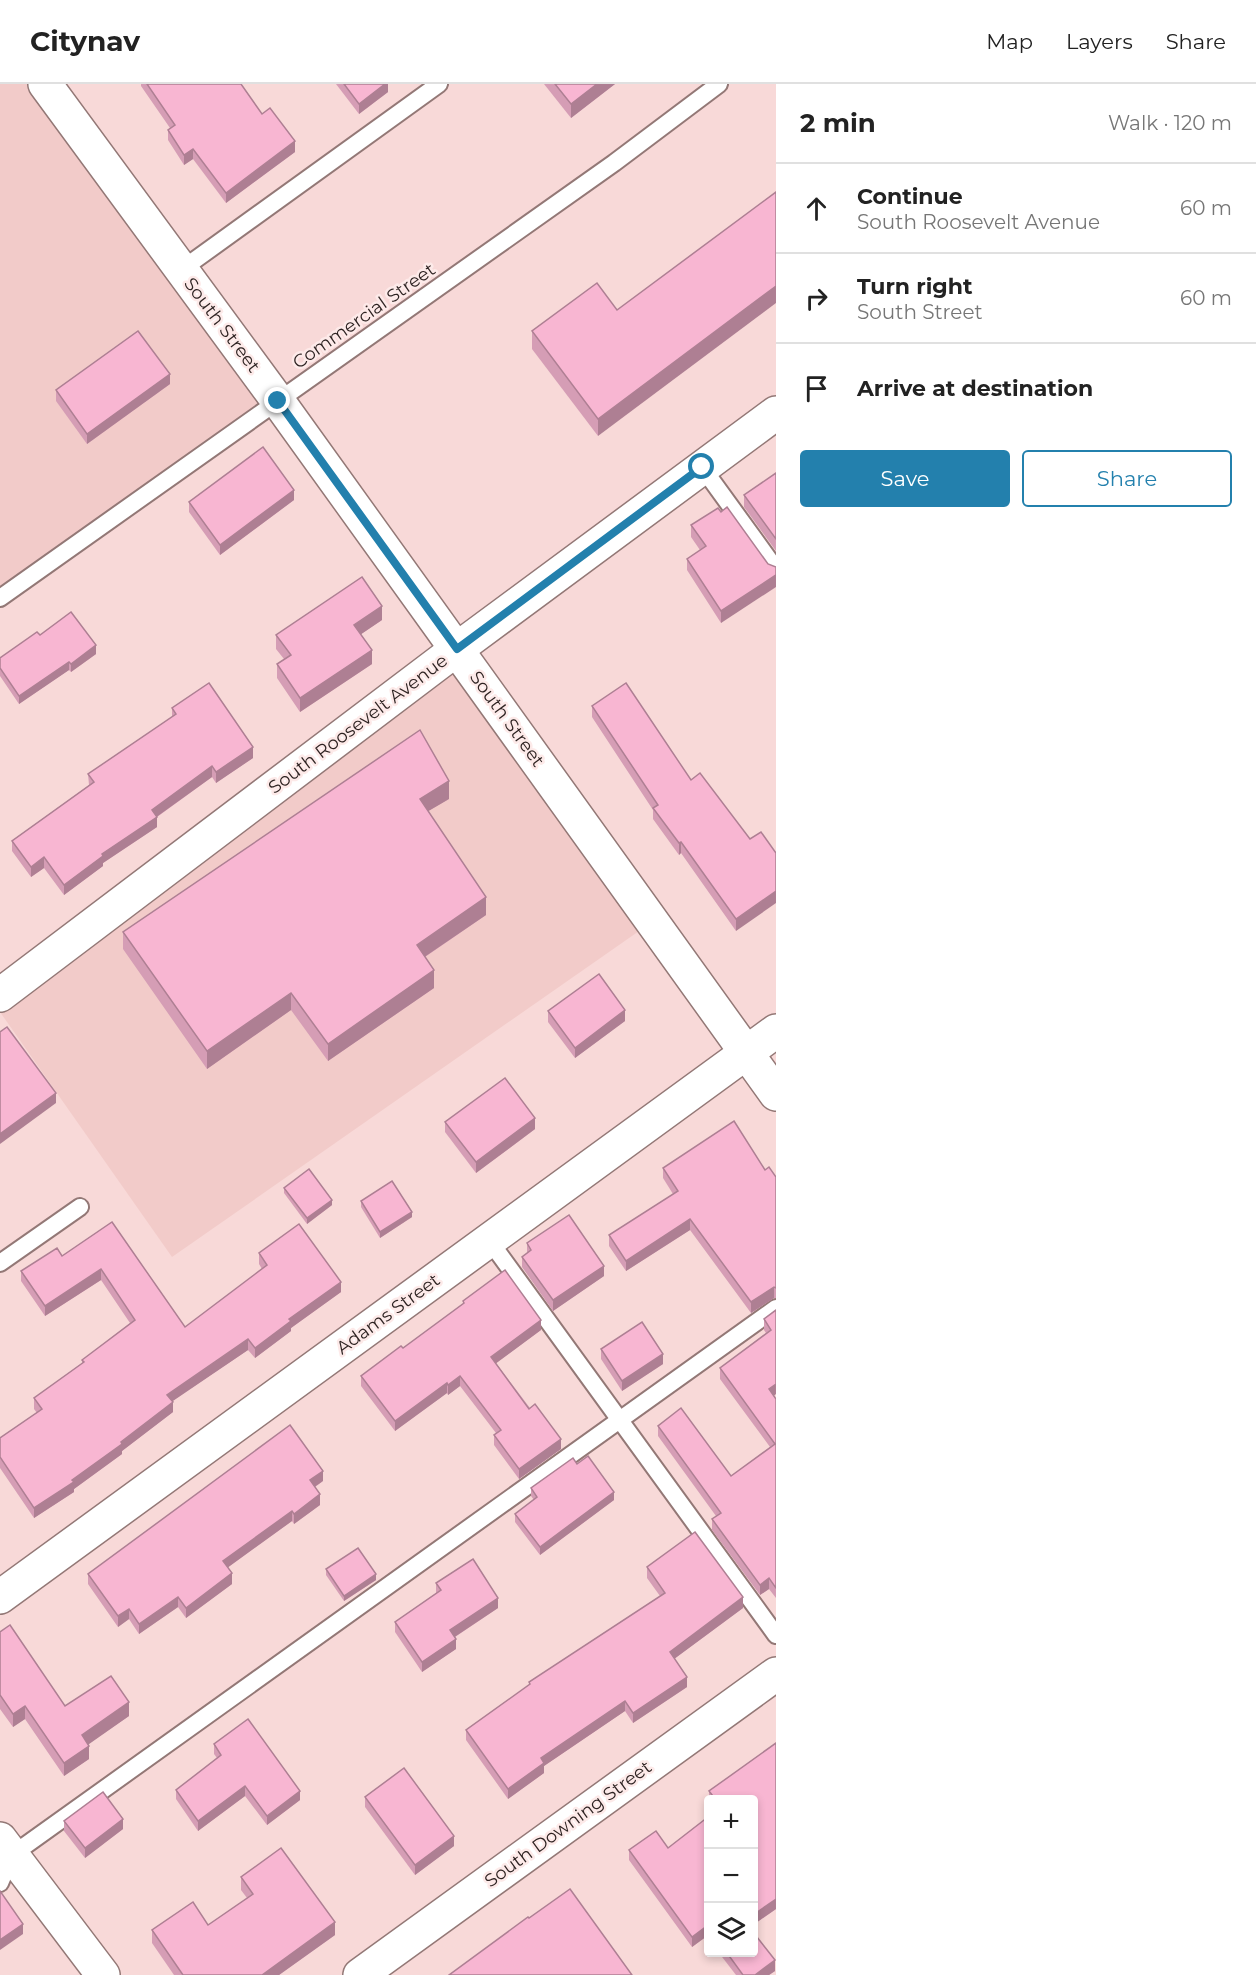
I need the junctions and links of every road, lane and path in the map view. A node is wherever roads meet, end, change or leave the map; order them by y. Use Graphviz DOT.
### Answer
graph roads {
  1 [pos="45,84"];
  2 [pos="438,84"];
  3 [pos="719,84"];
  4 [pos="181,270"];
  5 [pos="278,401"];
  6 [pos="776,413"];
  7 [pos="702,467"];
  8 [pos="776,569"];
  9 [pos="0,598"];
  10 [pos="457,649"];
  11 [pos="0,995"];
  12 [pos="776,1031"];
  13 [pos="746,1053"];
  14 [pos="776,1094"];
  15 [pos="80,1207"];
  16 [pos="489,1240"];
  17 [pos="0,1263"];
  18 [pos="776,1308"];
  19 [pos="619,1421"];
  20 [pos="0,1597"];
  21 [pos="776,1635"];
  22 [pos="776,1674"];
  23 [pos="4,1859"];
  24 [pos="103,1975"];
  25 [pos="360,1975"];
  1 -- 4 [label="street, South Street"];
  2 -- 4 [label="lane"];
  3 -- 5 [label="lane, Commercial Street"];
  4 -- 5 [label="street, South Street"];
  5 -- 9 [label="lane, Commercial Street"];
  5 -- 10 [label="street, South Street"];
  6 -- 7 [label="street, South Roosevelt Avenue"];
  7 -- 8 [label="lane"];
  7 -- 10 [label="street, South Roosevelt Avenue"];
  10 -- 11 [label="street, South Roosevelt Avenue"];
  10 -- 13 [label="street, South Street"];
  12 -- 13 [label="street, Adams Street"];
  13 -- 14 [label="street, South Street"];
  13 -- 16 [label="street, Adams Street"];
  15 -- 17 [label="lane"];
  16 -- 19 [label="lane"];
  16 -- 20 [label="street, Adams Street"];
  18 -- 19 [label="lane"];
  19 -- 21 [label="lane"];
  19 -- 23 [label="lane"];
  22 -- 25 [label="street, South Downing Street"];
  23 -- 24 [label="street"];
}
